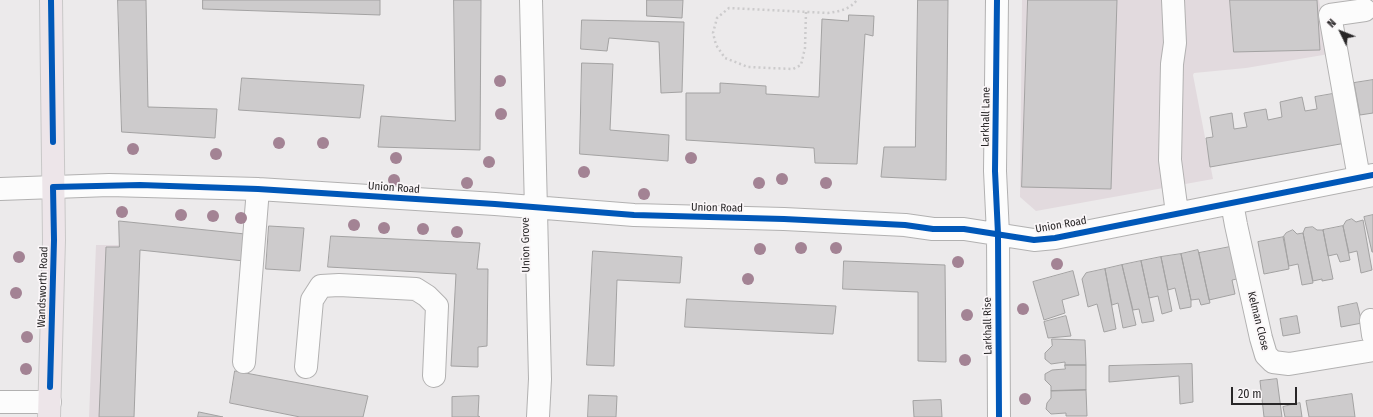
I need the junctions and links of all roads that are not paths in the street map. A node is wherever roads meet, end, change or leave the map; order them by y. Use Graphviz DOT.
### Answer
graph roads {
  1 [pos="51,0"];
  2 [pos="531,0"];
  3 [pos="997,0"];
  4 [pos="1173,0"];
  5 [pos="1364,10"];
  6 [pos="1366,177"];
  7 [pos="53,187"];
  8 [pos="0,189"];
  9 [pos="258,189"];
  10 [pos="1232,203"];
  11 [pos="535,207"];
  12 [pos="1177,213"];
  13 [pos="998,234"];
  14 [pos="1373,350"];
  15 [pos="244,362"];
  16 [pos="306,367"];
  17 [pos="434,376"];
  18 [pos="0,402"];
  19 [pos="49,409"];
  20 [pos="538,417"];
  21 [pos="999,417"];
  1 -- 7 [label="main road, Wandsworth Road"];
  2 -- 11 [label="street, Union Grove"];
  3 -- 13 [label="street, Larkhall Lane"];
  4 -- 12 [label="street"];
  5 -- 6 [label="street"];
  6 -- 10 [label="street, Union Road"];
  7 -- 8 [label="street, Union Road"];
  7 -- 9 [label="street, Union Road"];
  7 -- 19 [label="main road, Wandsworth Road"];
  9 -- 11 [label="street, Union Road"];
  9 -- 15 [label="street"];
  10 -- 12 [label="street, Union Road"];
  10 -- 14 [label="street, Kelman Close"];
  11 -- 13 [label="street, Union Road"];
  11 -- 20 [label="street, Union Grove"];
  12 -- 13 [label="street, Union Road"];
  13 -- 21 [label="street, Larkhall Rise"];
  16 -- 17 [label="street"];
  18 -- 19 [label="street"];
}
